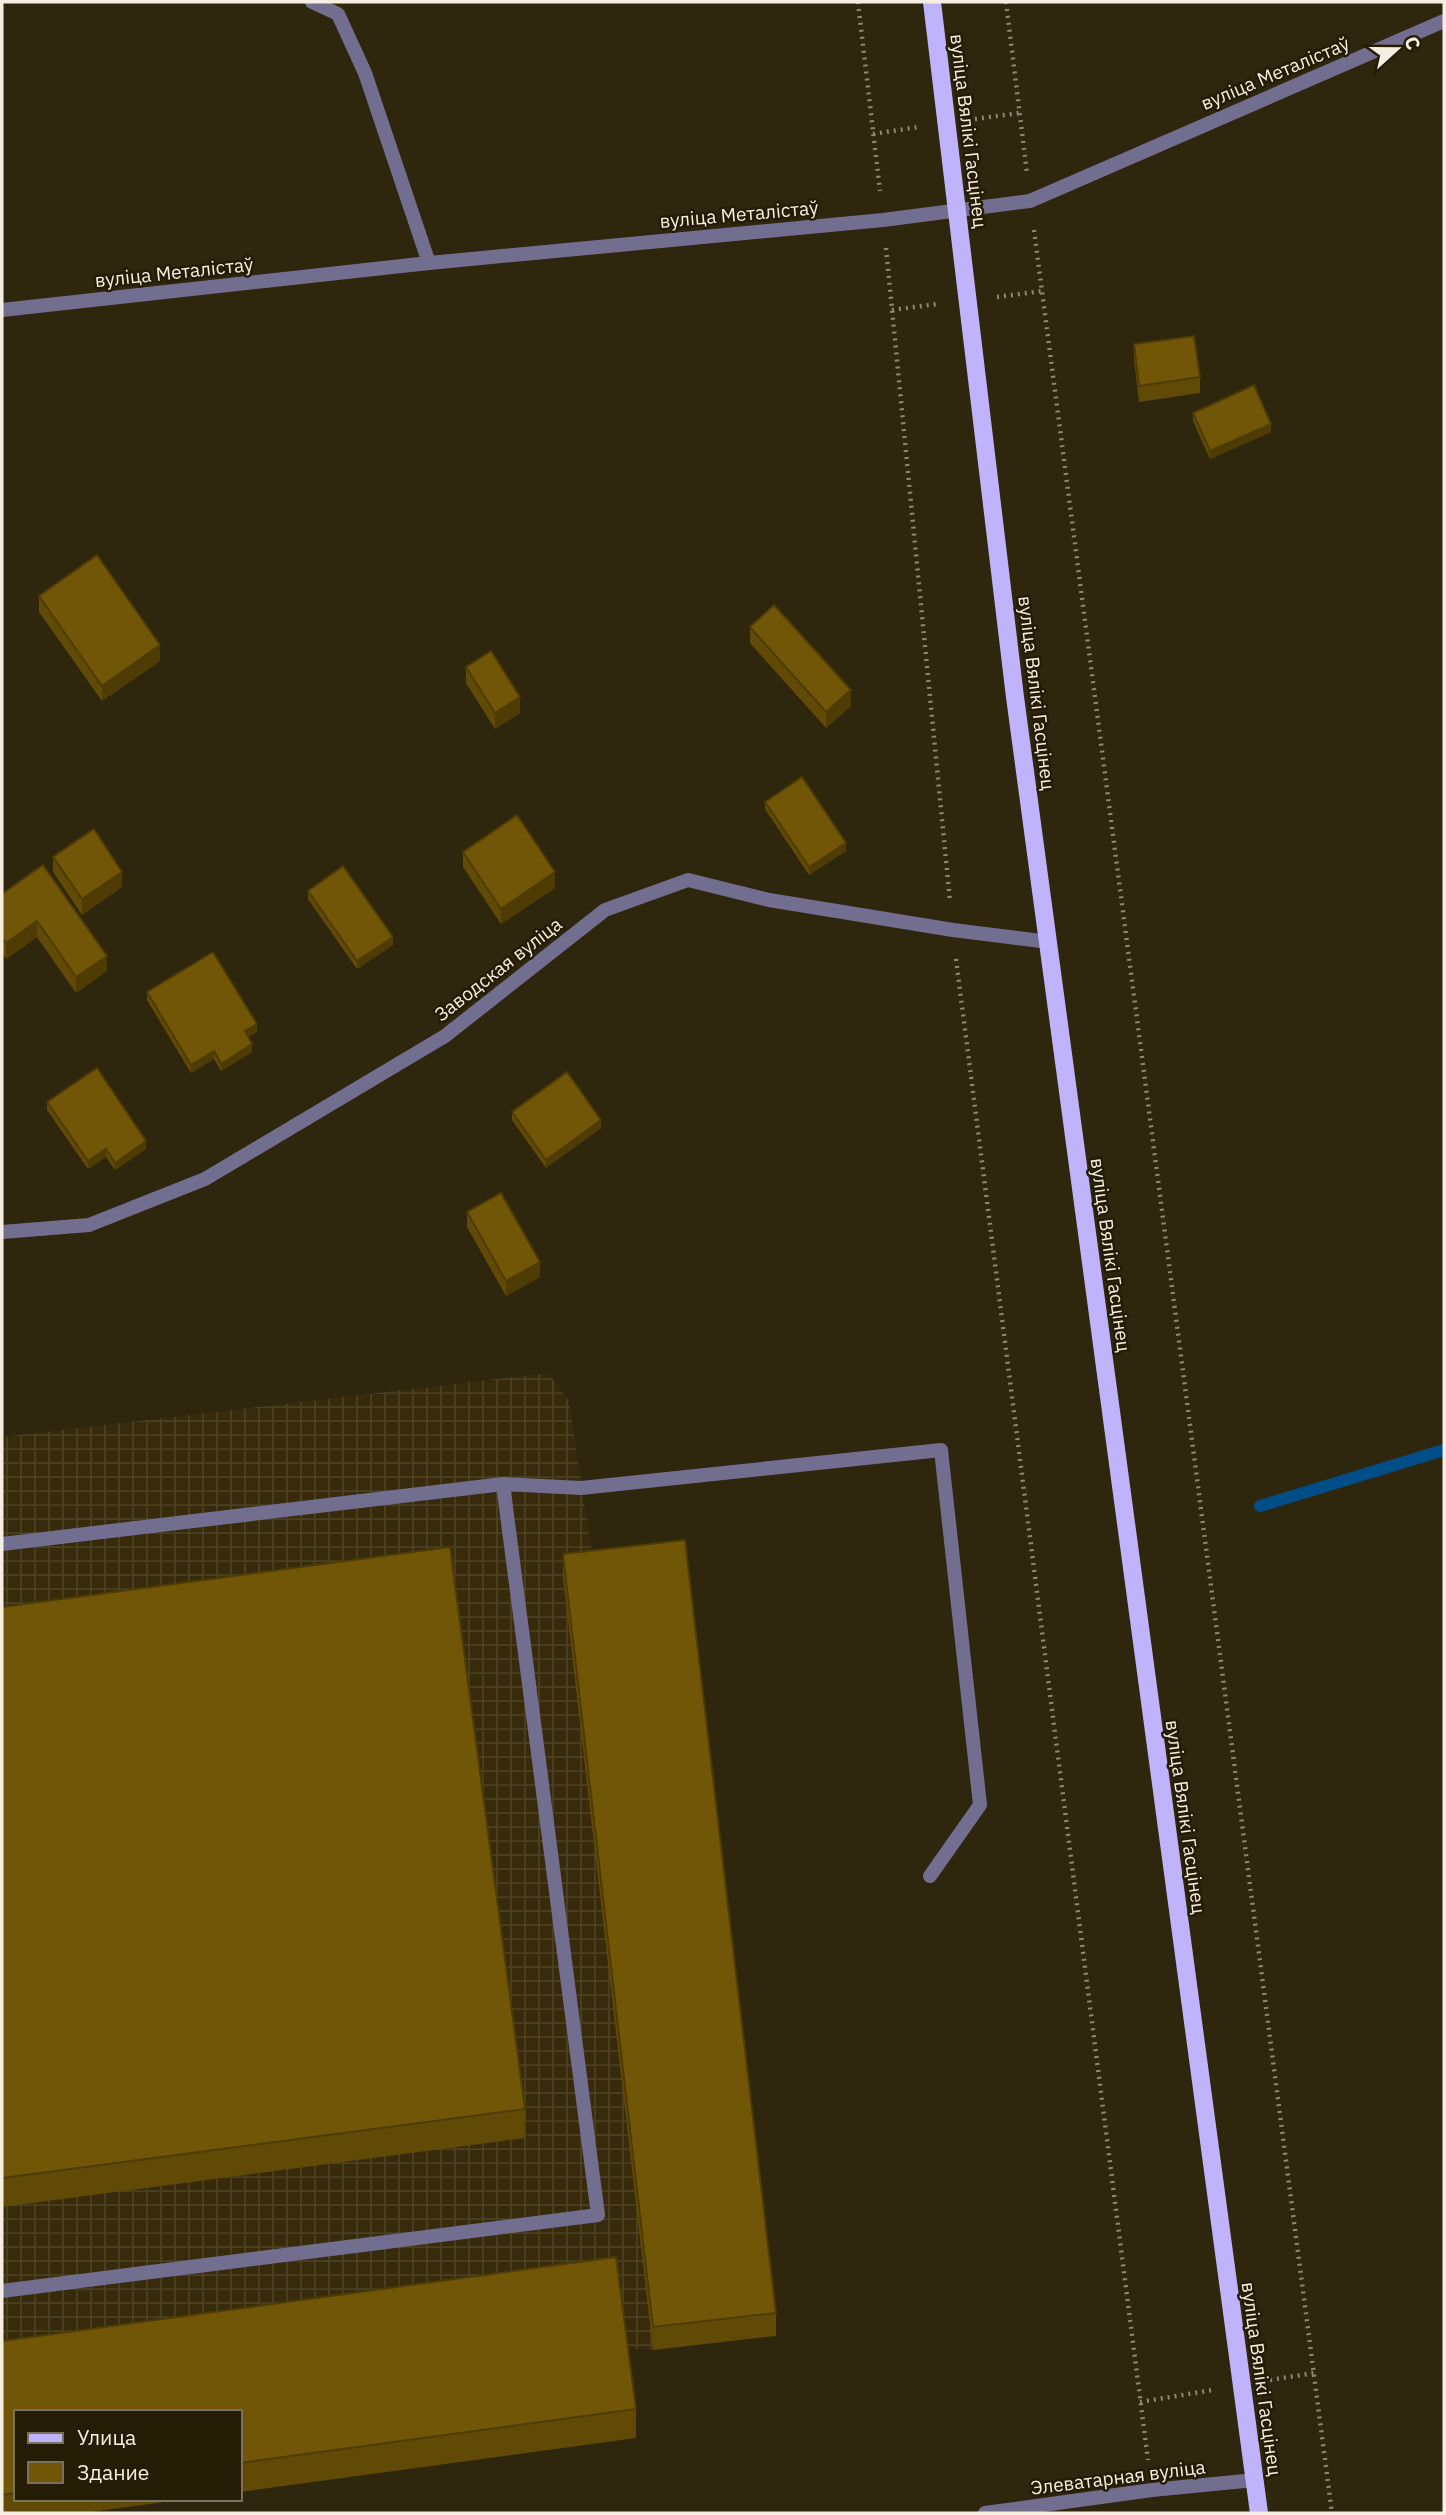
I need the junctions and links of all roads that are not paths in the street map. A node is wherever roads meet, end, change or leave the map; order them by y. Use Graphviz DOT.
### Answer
graph roads {
  1 [pos="312,2"];
  2 [pos="932,2"];
  3 [pos="1444,21"];
  4 [pos="958,211"];
  5 [pos="429,263"];
  6 [pos="2,310"];
  7 [pos="1049,942"];
  8 [pos="2,1232"];
  9 [pos="503,1484"];
  10 [pos="2,1544"];
  11 [pos="930,1876"];
  12 [pos="2,2291"];
  13 [pos="1255,2480"];
  14 [pos="1050,2509"];
  15 [pos="985,2513"];
  16 [pos="1259,2513"];
  1 -- 5 [label="street"];
  2 -- 4 [label="main road, вуліца Вялікі Гасцінец"];
  3 -- 4 [label="street, вуліца Металістаў"];
  4 -- 5 [label="street, вуліца Металістаў"];
  4 -- 7 [label="main road, вуліца Вялікі Гасцінец"];
  5 -- 6 [label="street, вуліца Металістаў"];
  7 -- 8 [label="street, Заводская вуліца"];
  7 -- 13 [label="main road, вуліца Вялікі Гасцінец"];
  9 -- 10 [label="street"];
  9 -- 11 [label="street"];
  9 -- 12 [label="street"];
  13 -- 14 [label="street, Элеватарная вуліца"];
  13 -- 16 [label="main road, вуліца Вялікі Гасцінец"];
  14 -- 15 [label="street, Элеватарная вуліца"];
}
